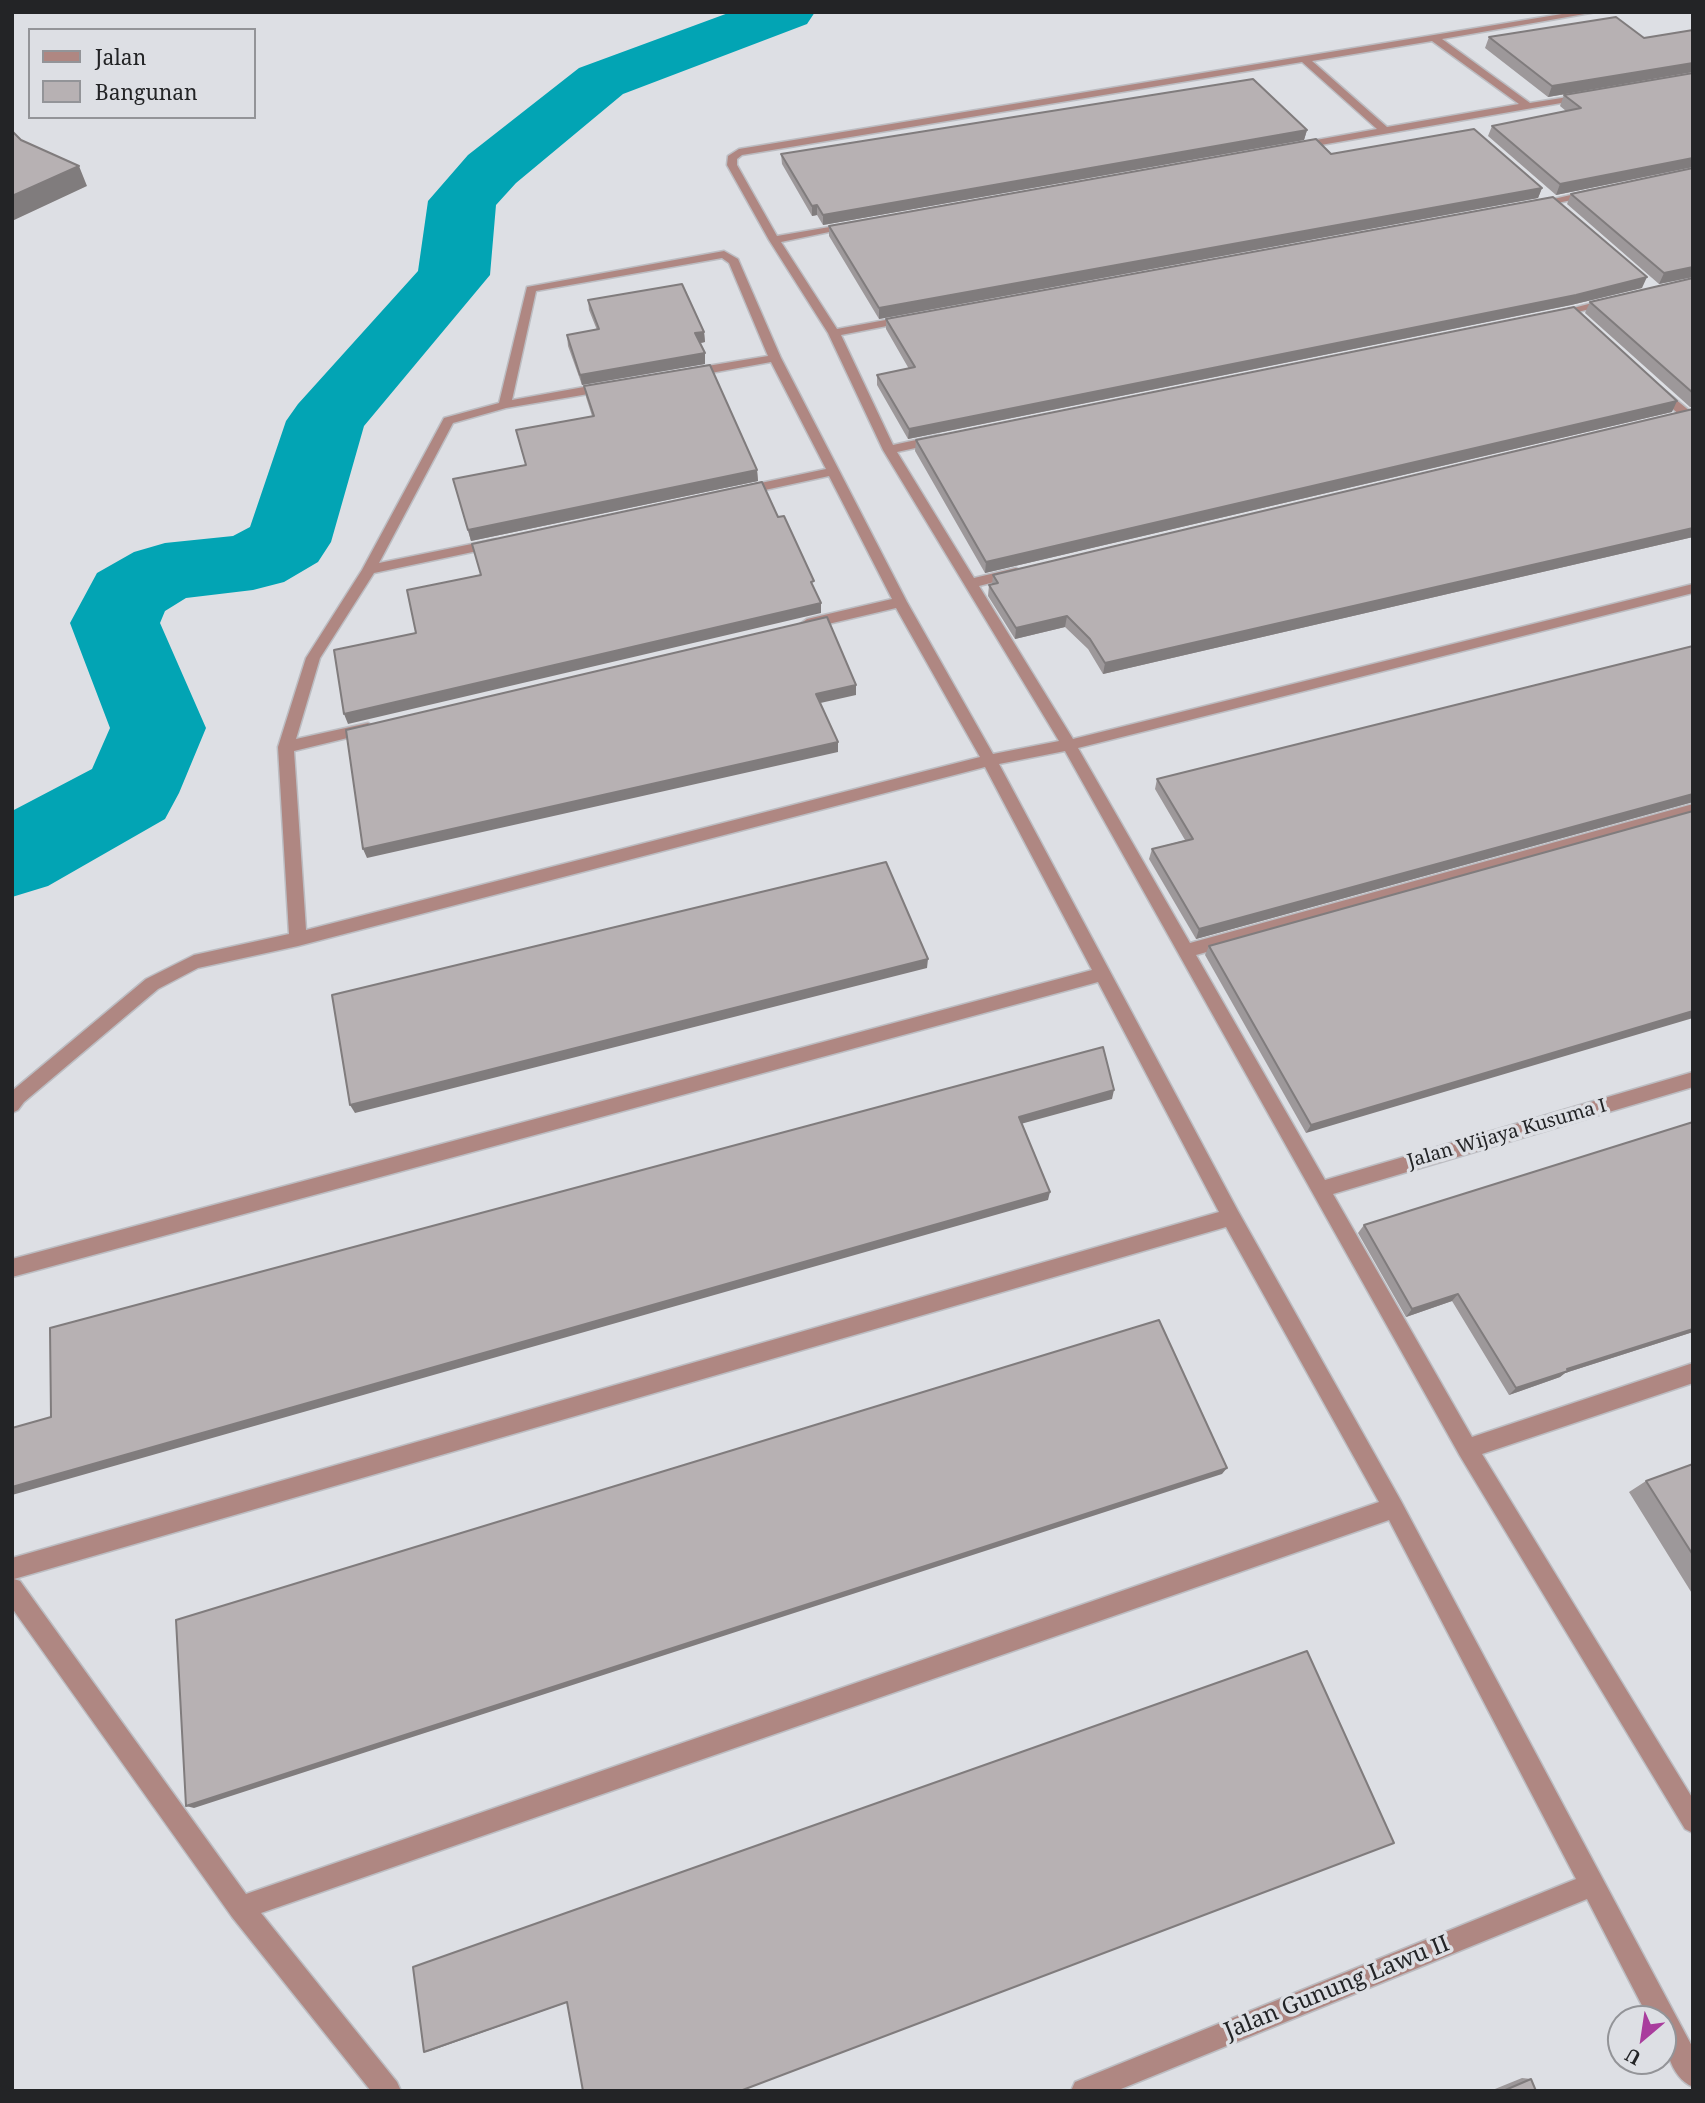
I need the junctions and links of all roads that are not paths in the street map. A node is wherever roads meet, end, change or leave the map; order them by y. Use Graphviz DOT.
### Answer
graph roads {
  1 [pos="1591,12"];
  2 [pos="1434,38"];
  3 [pos="1306,61"];
  4 [pos="1596,94"];
  5 [pos="1528,106"];
  6 [pos="1456,118"];
  7 [pos="1466,127"];
  8 [pos="1385,131"];
  9 [pos="1290,148"];
  10 [pos="1604,190"];
  11 [pos="1544,192"];
  12 [pos="1554,201"];
  13 [pos="1527,206"];
  14 [pos="1564,210"];
  15 [pos="869,223"];
  16 [pos="774,240"];
  17 [pos="1620,299"];
  18 [pos="1545,316"];
  19 [pos="916,318"];
  20 [pos="834,333"];
  21 [pos="775,358"];
  22 [pos="680,374"];
  23 [pos="1649,380"];
  24 [pos="626,384"];
  25 [pos="505,405"];
  26 [pos="1684,415"];
  27 [pos="958,436"];
  28 [pos="889,450"];
  29 [pos="831,472"];
  30 [pos="723,495"];
  31 [pos="505,541"];
  32 [pos="369,570"];
  33 [pos="1026,570"];
  34 [pos="972,583"];
  35 [pos="1693,588"];
  36 [pos="900,603"];
  37 [pos="793,628"];
  38 [pos="379,725"];
  39 [pos="1069,745"];
  40 [pos="286,747"];
  41 [pos="989,760"];
  42 [pos="1693,810"];
  43 [pos="298,939"];
  44 [pos="1186,951"];
  45 [pos="1102,974"];
  46 [pos="1693,1079"];
  47 [pos="12,1105"];
  48 [pos="1322,1189"];
  49 [pos="1231,1217"];
  50 [pos="12,1268"];
  51 [pos="1693,1373"];
  52 [pos="1467,1450"];
  53 [pos="1394,1508"];
  54 [pos="12,1569"];
  55 [pos="12,1589"];
  56 [pos="1693,1821"];
  57 [pos="1591,1885"];
  58 [pos="241,1908"];
  59 [pos="1655,2005"];
  60 [pos="1677,2045"];
  61 [pos="1693,2074"];
  62 [pos="388,2091"];
  63 [pos="1084,2091"];
  1 -- 2 [label="street"];
  2 -- 3 [label="street"];
  2 -- 5 [label="street"];
  3 -- 8 [label="street"];
  3 -- 16 [label="street"];
  4 -- 5 [label="street"];
  5 -- 6 [label="street"];
  6 -- 7 [label="street"];
  6 -- 8 [label="street"];
  8 -- 9 [label="street"];
  10 -- 12 [label="street"];
  11 -- 12 [label="street"];
  12 -- 13 [label="street"];
  12 -- 14 [label="street"];
  15 -- 16 [label="street"];
  16 -- 20 [label="street"];
  17 -- 18 [label="street"];
  19 -- 20 [label="street"];
  20 -- 28 [label="street"];
  21 -- 22 [label="street"];
  21 -- 25 [label="street"];
  21 -- 29 [label="street"];
  23 -- 26 [label="street"];
  24 -- 25 [label="street"];
  25 -- 32 [label="street"];
  27 -- 28 [label="street"];
  28 -- 34 [label="street"];
  29 -- 30 [label="street"];
  29 -- 36 [label="street"];
  31 -- 32 [label="street"];
  32 -- 40 [label="street"];
  33 -- 34 [label="street"];
  34 -- 39 [label="street"];
  35 -- 39 [label="street"];
  36 -- 37 [label="street"];
  36 -- 41 [label="street"];
  38 -- 40 [label="street"];
  39 -- 41 [label="street"];
  39 -- 44 [label="street"];
  40 -- 43 [label="street"];
  41 -- 43 [label="street"];
  41 -- 45 [label="street"];
  42 -- 44 [label="street"];
  43 -- 47 [label="street"];
  44 -- 48 [label="street"];
  45 -- 49 [label="street"];
  45 -- 50 [label="street"];
  46 -- 48 [label="street, Jalan Wijaya Kusuma I"];
  48 -- 52 [label="street"];
  49 -- 53 [label="street"];
  49 -- 54 [label="street"];
  51 -- 52 [label="street"];
  52 -- 56 [label="street"];
  53 -- 57 [label="street"];
  53 -- 58 [label="street"];
  55 -- 58 [label="street"];
  57 -- 59 [label="street"];
  57 -- 63 [label="street, Jalan Gunung Lawu II"];
  58 -- 62 [label="street"];
  60 -- 61 [label="street"];
}
